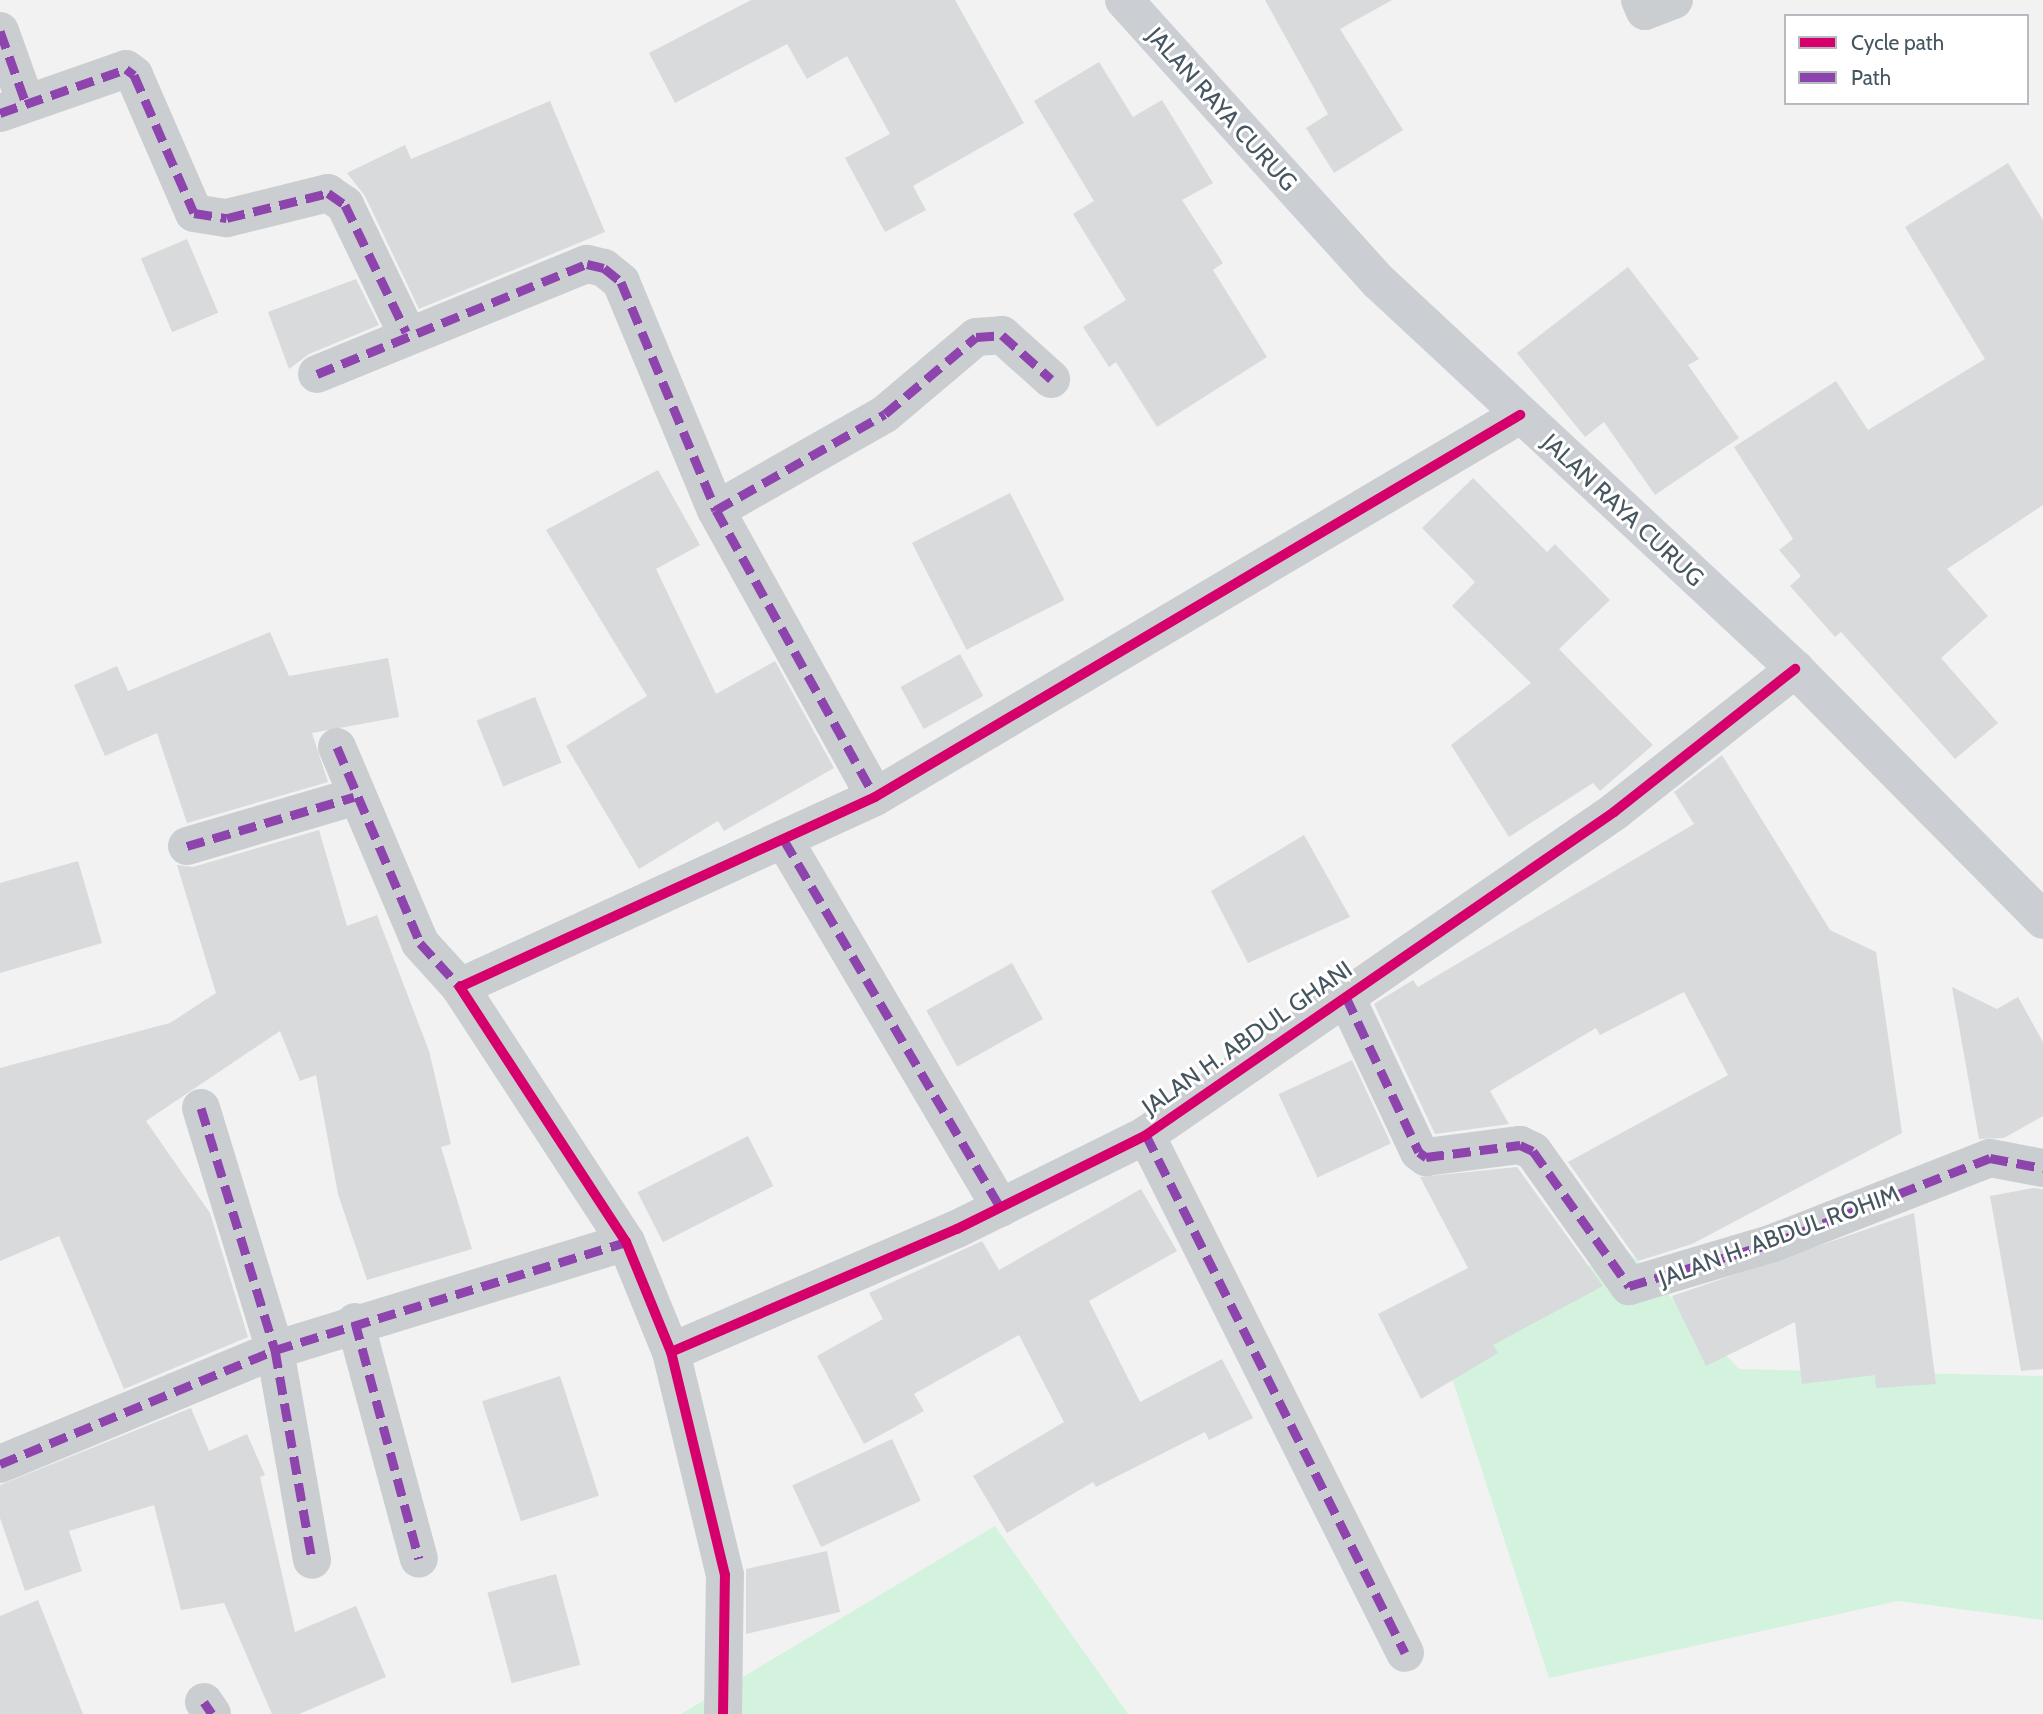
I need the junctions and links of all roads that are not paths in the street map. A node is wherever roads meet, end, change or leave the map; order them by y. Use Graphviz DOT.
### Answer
graph roads {
  1 [pos="1124,0"];
  2 [pos="0,31"];
  3 [pos="13,107"];
  4 [pos="406,332"];
  5 [pos="317,374"];
  6 [pos="1051,379"];
  7 [pos="1520,415"];
  8 [pos="716,510"];
  9 [pos="1795,669"];
  10 [pos="337,747"];
  11 [pos="354,797"];
  12 [pos="875,797"];
  13 [pos="784,840"];
  14 [pos="187,846"];
  15 [pos="2043,920"];
  16 [pos="460,987"];
  17 [pos="1346,997"];
  18 [pos="201,1108"];
  19 [pos="1146,1135"];
  20 [pos="2043,1168"];
  21 [pos="1001,1208"];
  22 [pos="626,1242"];
  23 [pos="355,1322"];
  24 [pos="275,1350"];
  25 [pos="671,1352"];
  26 [pos="0,1464"];
  27 [pos="419,1559"];
  28 [pos="312,1560"];
  29 [pos="1405,1653"];
  30 [pos="723,1714"];
  1 -- 7 [label="main road, JALAN RAYA CURUG"];
  2 -- 3 [label="street"];
  3 -- 4 [label="street"];
  4 -- 5 [label="street"];
  4 -- 8 [label="street"];
  6 -- 8 [label="street"];
  7 -- 9 [label="main road, JALAN RAYA CURUG"];
  7 -- 12 [label="street"];
  8 -- 12 [label="street"];
  9 -- 15 [label="main road, JALAN RAYA CURUG"];
  9 -- 17 [label="street, JALAN H. ABDUL GHANI"];
  10 -- 11 [label="street"];
  11 -- 14 [label="street"];
  11 -- 16 [label="street"];
  12 -- 13 [label="street"];
  13 -- 16 [label="street"];
  13 -- 21 [label="street"];
  16 -- 22 [label="street"];
  17 -- 19 [label="street, JALAN H. ABDUL GHANI"];
  17 -- 20 [label="street, JALAN H. ABDUL ROHIM"];
  18 -- 24 [label="street"];
  19 -- 21 [label="street, JALAN H. ABDUL GHANI"];
  19 -- 29 [label="street"];
  21 -- 25 [label="street, JALAN H. ABDUL GHANI"];
  22 -- 23 [label="street"];
  22 -- 25 [label="street"];
  23 -- 24 [label="street"];
  23 -- 27 [label="street"];
  24 -- 26 [label="street"];
  24 -- 28 [label="street"];
  25 -- 30 [label="street"];
}
